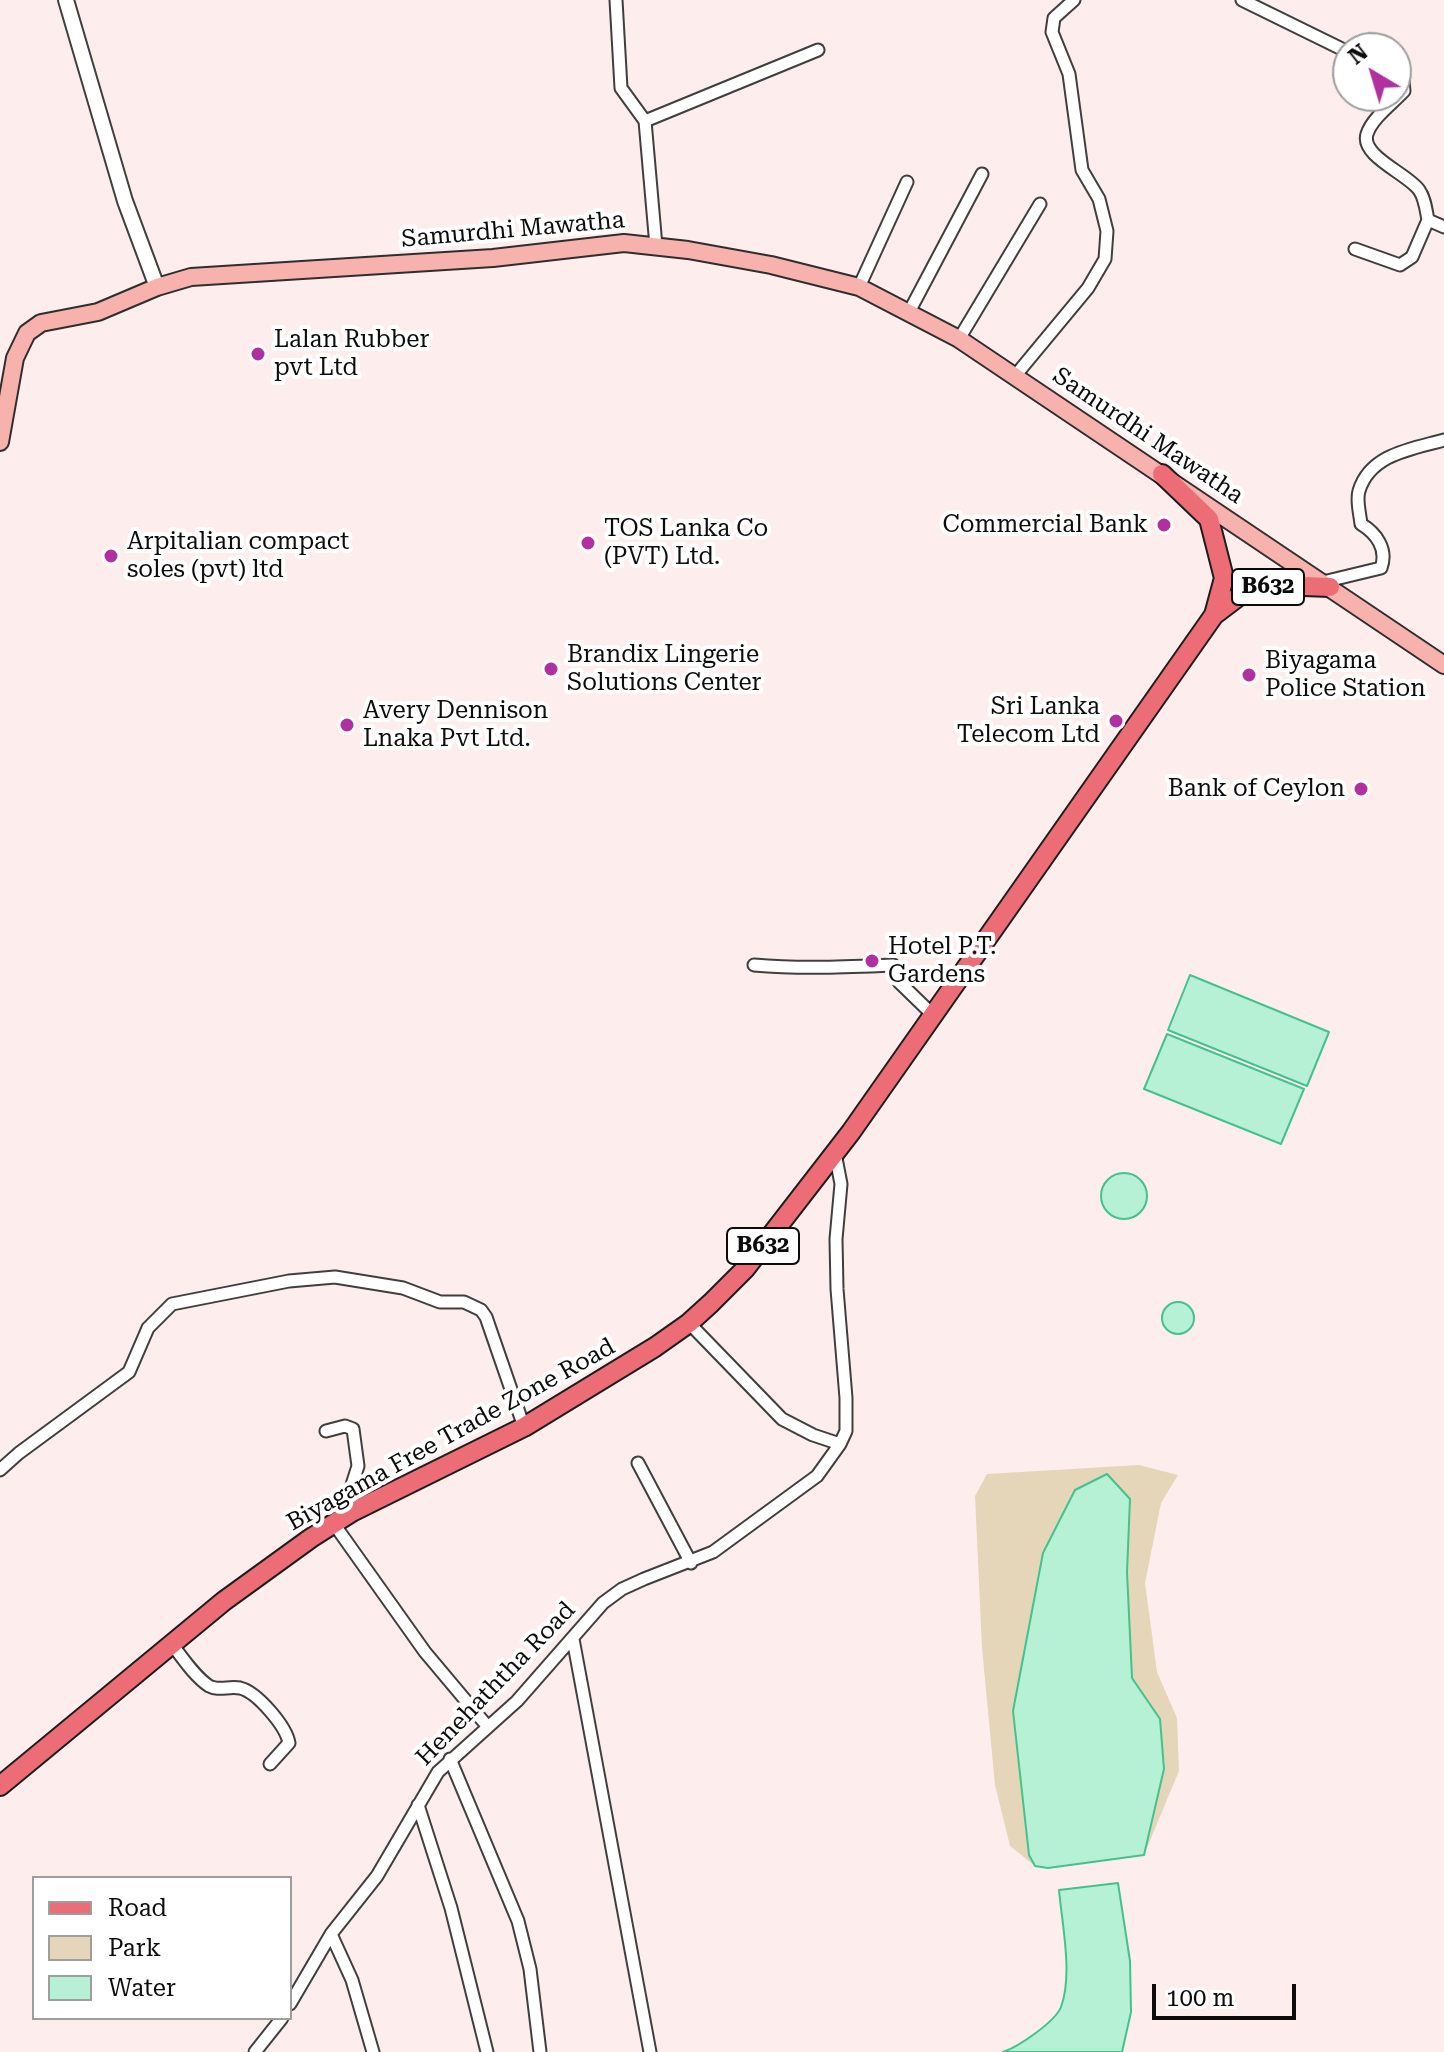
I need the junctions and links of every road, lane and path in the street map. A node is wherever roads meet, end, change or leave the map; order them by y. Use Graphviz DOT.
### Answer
graph roads {
  1 [pos="66,0"];
  2 [pos="616,0"];
  3 [pos="1074,0"];
  4 [pos="1242,0"];
  5 [pos="1332,44"];
  6 [pos="818,50"];
  7 [pos="1385,112"];
  8 [pos="645,121"];
  9 [pos="982,174"];
  10 [pos="907,182"];
  11 [pos="1040,204"];
  12 [pos="1428,220"];
  13 [pos="1444,227"];
  14 [pos="656,246"];
  15 [pos="1355,249"];
  16 [pos="157,287"];
  17 [pos="859,287"];
  18 [pos="908,314"];
  19 [pos="959,339"];
  20 [pos="1015,376"];
  21 [pos="1444,440"];
  22 [pos="0,442"];
  23 [pos="1162,474"];
  24 [pos="1326,584"];
  25 [pos="1214,615"];
  26 [pos="1444,665"];
  27 [pos="754,965"];
  28 [pos="933,1015"];
  29 [pos="835,1153"];
  30 [pos="689,1323"];
  31 [pos="524,1427"];
  32 [pos="326,1431"];
  33 [pos="840,1444"];
  34 [pos="638,1463"];
  35 [pos="0,1470"];
  36 [pos="352,1512"];
  37 [pos="334,1524"];
  38 [pos="691,1563"];
  39 [pos="573,1639"];
  40 [pos="171,1643"];
  41 [pos="488,1727"];
  42 [pos="450,1759"];
  43 [pos="270,1764"];
  44 [pos="0,1786"];
  45 [pos="418,1805"];
  46 [pos="331,1934"];
  47 [pos="292,2001"];
  48 [pos="280,2020"];
  49 [pos="255,2052"];
  50 [pos="373,2052"];
  51 [pos="487,2052"];
  52 [pos="540,2052"];
  53 [pos="650,2052"];
  1 -- 16 [label="street"];
  2 -- 8 [label="street"];
  3 -- 20 [label="street"];
  4 -- 5 [label="street"];
  6 -- 8 [label="street"];
  7 -- 12 [label="street"];
  8 -- 14 [label="street"];
  9 -- 18 [label="street"];
  10 -- 17 [label="street"];
  11 -- 19 [label="street"];
  12 -- 13 [label="street"];
  12 -- 15 [label="street"];
  14 -- 16 [label="main road, Samurdhi Mawatha"];
  14 -- 17 [label="main road, Samurdhi Mawatha"];
  16 -- 22 [label="main road, Samurdhi Mawatha"];
  17 -- 18 [label="main road, Samurdhi Mawatha"];
  18 -- 19 [label="main road, Samurdhi Mawatha"];
  19 -- 20 [label="main road, Samurdhi Mawatha"];
  20 -- 23 [label="main road, Samurdhi Mawatha"];
  21 -- 24 [label="street"];
  23 -- 24 [label="main road, Samurdhi Mawatha"];
  23 -- 25 [label="main road, Biyagama Free Trade Zone Road / B632"];
  24 -- 25 [label="main road, Biyagama Free Trade Zone Road / B632"];
  24 -- 26 [label="main road, Samurdhi Mawatha"];
  25 -- 28 [label="main road, Biyagama Free Trade Zone Road / B632"];
  27 -- 28 [label="street"];
  28 -- 29 [label="main road, Biyagama Free Trade Zone Road / B632"];
  29 -- 30 [label="main road, Biyagama Free Trade Zone Road / B632"];
  29 -- 33 [label="street, Henehaththa Road"];
  30 -- 31 [label="main road, Biyagama Free Trade Zone Road / B632"];
  30 -- 33 [label="street"];
  31 -- 35 [label="street"];
  31 -- 36 [label="main road, Biyagama Free Trade Zone Road / B632"];
  32 -- 36 [label="street"];
  33 -- 38 [label="street, Henehaththa Road"];
  34 -- 38 [label="street"];
  36 -- 37 [label="main road, Biyagama Free Trade Zone Road / B632"];
  37 -- 40 [label="main road, Biyagama Free Trade Zone Road / B632"];
  37 -- 41 [label="street"];
  38 -- 39 [label="street, Henehaththa Road"];
  39 -- 41 [label="street, Henehaththa Road"];
  39 -- 53 [label="street"];
  40 -- 43 [label="street"];
  40 -- 44 [label="main road, Biyagama Free Trade Zone Road / B632"];
  41 -- 42 [label="street, Henehaththa Road"];
  42 -- 45 [label="street, Henehaththa Road"];
  42 -- 52 [label="street"];
  45 -- 46 [label="street, Henehaththa Road"];
  45 -- 51 [label="street"];
  46 -- 47 [label="street, Henehaththa Road"];
  46 -- 50 [label="street"];
  48 -- 49 [label="street"];
}
